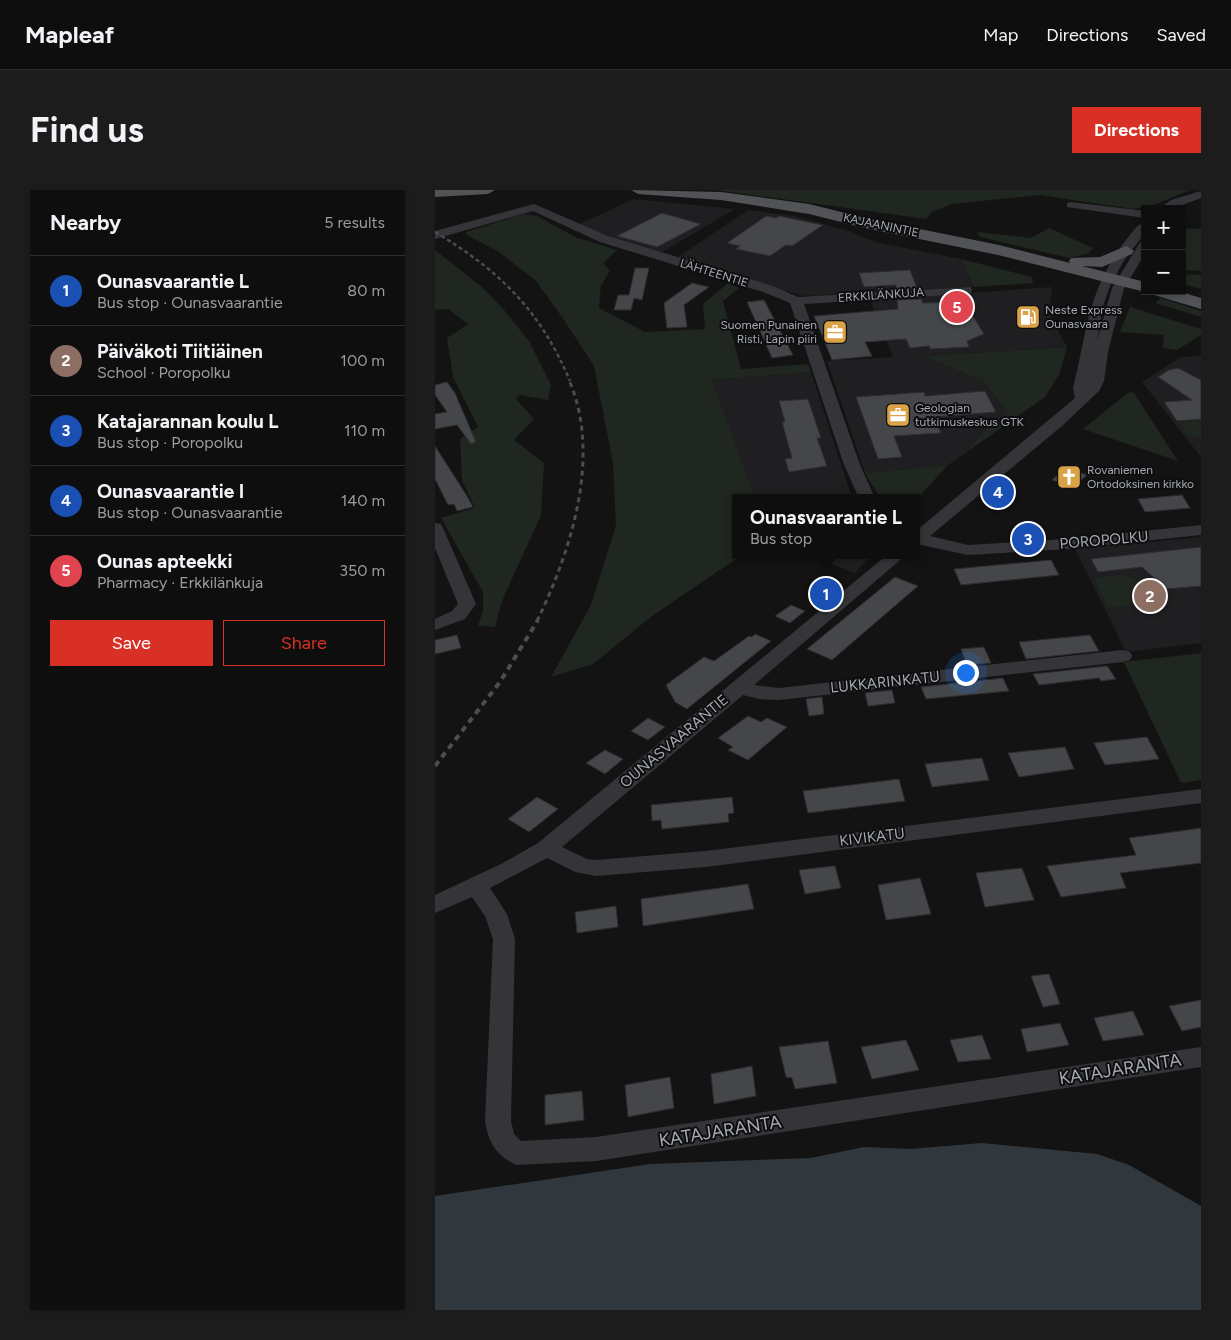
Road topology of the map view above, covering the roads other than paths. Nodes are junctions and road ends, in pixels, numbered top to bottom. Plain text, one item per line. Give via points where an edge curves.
1 (487, 190) edge
2 (638, 190) edge
3 (435, 193) edge
4 (1201, 194) edge
5 (1188, 200) junction
6 (1071, 205) dead end
7 (1170, 205) edge
8 (1184, 205) edge
9 (1141, 214) edge
10 (837, 215) junction
11 (1141, 229) edge
12 (435, 235) edge
13 (1141, 249) edge
14 (1126, 251) junction
15 (1074, 261) junction
16 (1117, 280) junction
17 (1141, 280) edge
18 (1141, 289) edge
19 (966, 290) dead end
20 (1186, 293) edge
21 (1173, 295) edge
22 (1201, 298) edge
23 (796, 301) junction
24 (1201, 304) edge
25 (1081, 398) junction
26 (865, 494) edge
27 (435, 528) edge
28 (1201, 530) edge
29 (920, 536) edge
30 (920, 539) edge
31 (893, 559) edge
32 (435, 625) edge
33 (1123, 656) dead end
34 (737, 687) junction
35 (1201, 796) edge
36 (546, 848) junction
37 (476, 886) junction
38 (435, 905) edge
39 (1201, 1057) edge

1 - 3 main road
2 - 10 main road via 742,199
4 - 5 street
5 - 7 street
5 - 8 street
6 - 9 street
10 - 15 main road, KAJAANINTIE via 857,215
10 - 16 main road, KAJAANINTIE via 999,250
11 - 14 street
12 - 23 street, LÄHTEENTIE via 534,207 604,239
13 - 16 street
14 - 15 main road via 1102,262
14 - 16 street
15 - 16 main road, KAJAANINTIE
16 - 17 main road, KAJAANINTIE
16 - 18 main road via 1131,290
16 - 25 street via 1097,381
16 - 25 street via 1103,287 1087,351
19 - 23 street, ERKKILÄNKUJA
20 - 22 main road
21 - 24 main road
23 - 26 street via 852,465
25 - 29 street via 1058,422
27 - 32 street via 467,604 466,609 455,617
28 - 30 street, POROPOLKU via 968,550
31 - 34 street, OUNASVAARANTIE
33 - 34 street, LUKKARINKATU via 779,694
34 - 36 street, OUNASVAARANTIE
35 - 36 street, KIVIKATU via 706,859 624,866 583,866
36 - 37 street, OUNASVAARANTIE
37 - 38 street, OUNASVAARANTIE
37 - 39 street, KATAJARANTA via 497,914 504,939 498,1121 500,1137 508,1148 517,1153 596,1150

